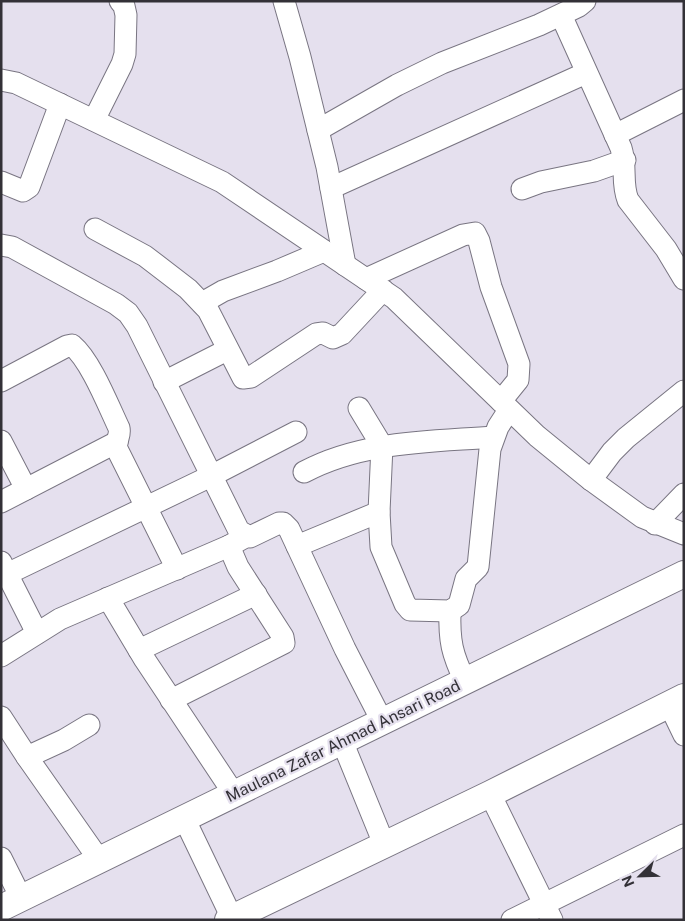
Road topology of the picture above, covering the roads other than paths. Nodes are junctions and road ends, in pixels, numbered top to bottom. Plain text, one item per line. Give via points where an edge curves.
1 (120, 1) edge
2 (284, 1) edge
3 (585, 1) edge
4 (561, 15) junction
5 (586, 73) junction
6 (1, 80) edge
7 (684, 100) edge
8 (60, 104) junction
9 (94, 120) junction
10 (318, 130) junction
11 (615, 135) junction
12 (625, 160) junction
13 (1, 182) edge
14 (331, 188) junction
15 (522, 189) dead end
16 (95, 230) dead end
17 (1, 245) edge
18 (324, 251) junction
19 (345, 265) junction
20 (684, 279) edge
21 (374, 284) junction
22 (202, 303) junction
23 (227, 350) junction
24 (1, 381) edge
25 (164, 382) junction
26 (684, 391) edge
27 (505, 406) junction
28 (359, 408) dead end
29 (296, 432) dead end
30 (493, 437) junction
31 (1, 442) edge
32 (117, 442) junction
33 (382, 446) junction
34 (304, 472) dead end
35 (211, 476) junction
36 (591, 480) junction
37 (26, 489) junction
38 (684, 494) edge
39 (1, 502) edge
40 (146, 507) junction
41 (379, 512) junction
42 (656, 524) junction
43 (684, 534) edge
44 (238, 541) junction
45 (297, 546) junction
46 (4, 568) edge
47 (177, 569) junction
48 (684, 574) edge
49 (256, 594) junction
50 (108, 598) junction
51 (450, 611) junction
52 (37, 633) junction
53 (139, 650) junction
54 (1, 656) edge
55 (465, 681) junction
56 (171, 700) junction
57 (676, 701) edge
58 (1, 717) edge
59 (382, 722) junction
60 (89, 726) dead end
61 (684, 735) edge
62 (342, 741) junction
63 (26, 757) junction
64 (234, 794) junction
65 (490, 794) junction
66 (184, 818) junction
67 (684, 835) edge
68 (384, 844) junction
69 (1, 858) edge
70 (100, 861) junction
71 (11, 903) edge
72 (548, 912) edge
73 (231, 919) edge
74 (512, 920) edge

1 - 9 street via 126,15 125,54
2 - 10 street
3 - 4 street
4 - 5 street
4 - 10 street via 442,63
5 - 11 street
5 - 14 street
6 - 8 street via 16,83
7 - 11 street
8 - 9 street
8 - 13 street via 29,187 23,191
9 - 18 street via 222,182
10 - 14 street
11 - 12 street
12 - 15 street
12 - 20 street via 628,200 666,249
14 - 19 street
16 - 22 street via 145,256 188,288
17 - 25 street via 12,247 128,313
18 - 19 street
18 - 22 street via 223,291
19 - 21 street
21 - 23 street via 342,334 333,338 323,333 316,334 250,377 240,376
21 - 27 street via 394,298
21 - 27 street via 463,235 475,233 519,364 518,380
22 - 23 street
23 - 25 street
24 - 32 street via 72,346 93,375 120,428
25 - 35 street
26 - 36 street via 626,438
27 - 30 street
27 - 36 street
28 - 33 street
29 - 35 street
30 - 33 street
30 - 51 street via 478,567 466,579 459,605
31 - 37 street
32 - 37 street
32 - 40 street via 117,449
33 - 34 street via 327,461
33 - 41 street
35 - 40 street
35 - 44 street via 239,531
36 - 42 street
37 - 39 street
38 - 42 street
40 - 46 street
40 - 47 street
41 - 45 street
41 - 51 street via 383,554 407,608
42 - 43 street
44 - 45 street via 283,523
44 - 47 street
44 - 49 street via 238,567
45 - 59 street
46 - 52 street
47 - 50 street
48 - 55 street, Maulana Zafar Ahmad Ansari Road
49 - 53 street
49 - 56 street via 284,643
50 - 52 street
50 - 53 street
51 - 55 street via 451,648
52 - 54 street
53 - 56 street
55 - 59 street, Maulana Zafar Ahmad Ansari Road
56 - 64 street
57 - 61 street
57 - 65 street
58 - 63 street
59 - 62 street, Maulana Zafar Ahmad Ansari Road
60 - 63 street
62 - 64 street, Maulana Zafar Ahmad Ansari Road
62 - 68 street
63 - 70 street
64 - 66 street, Maulana Zafar Ahmad Ansari Road
65 - 68 street
65 - 72 street
66 - 70 street, Maulana Zafar Ahmad Ansari Road
66 - 73 street
67 - 72 street
68 - 73 street
69 - 71 street
70 - 71 street, Maulana Zafar Ahmad Ansari Road
72 - 74 street

